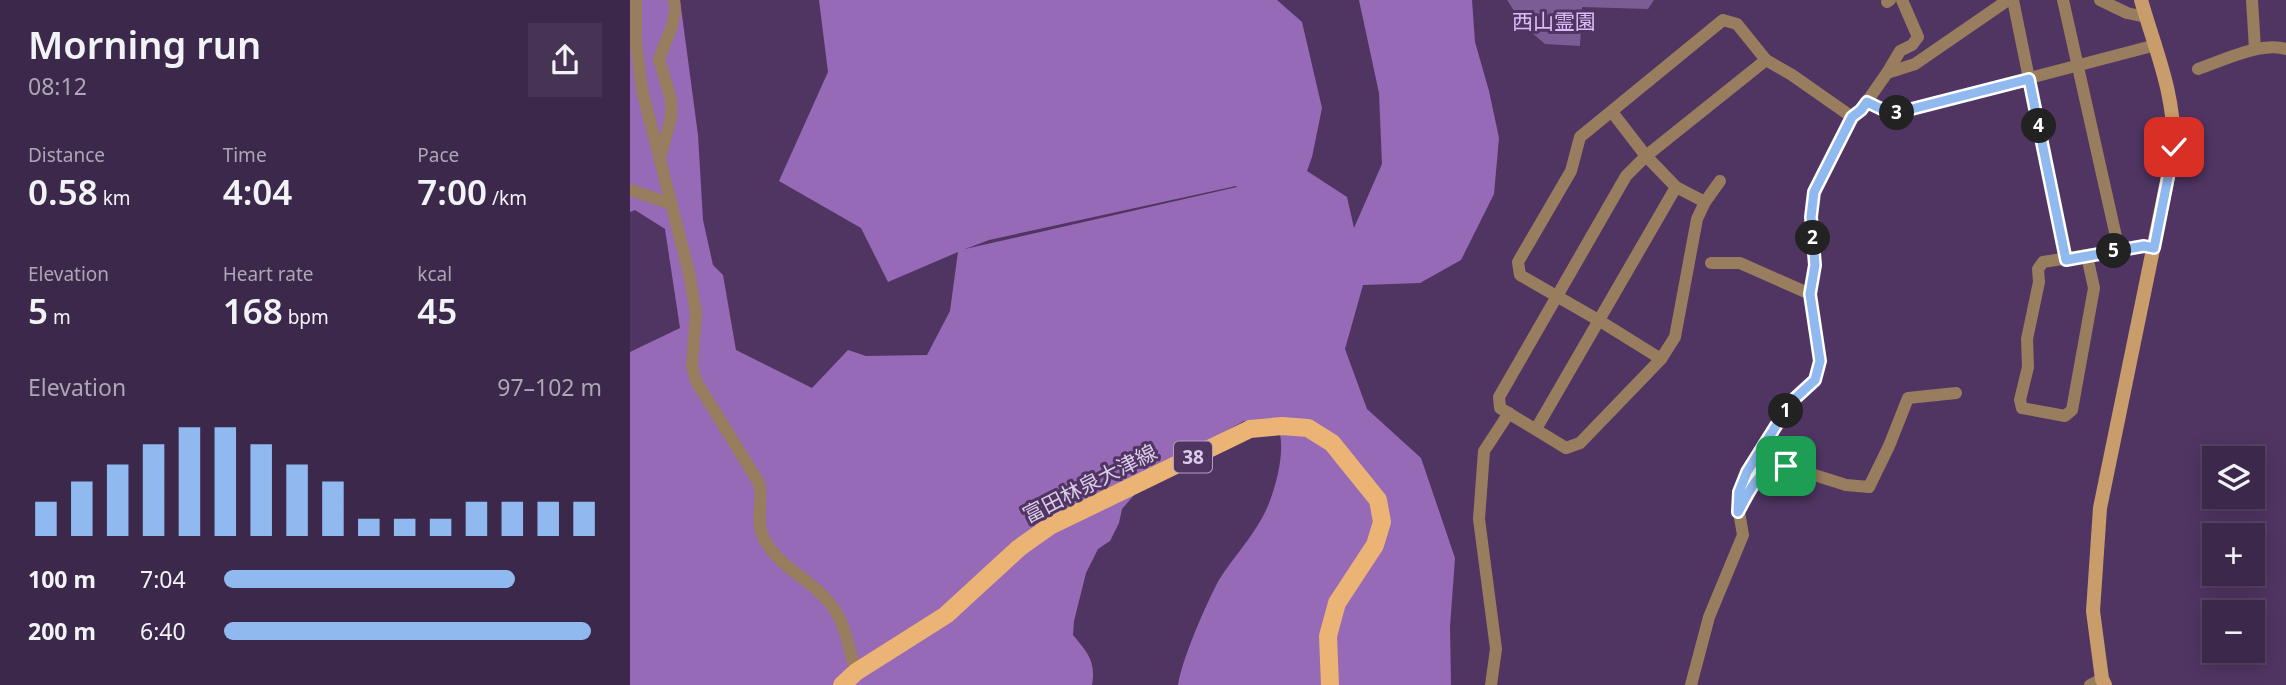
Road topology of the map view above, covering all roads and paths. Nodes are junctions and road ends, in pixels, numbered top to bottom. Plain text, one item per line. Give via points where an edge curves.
1 (636, 0) edge
2 (674, 0) edge
3 (1902, 0) edge
4 (2008, 0) edge
5 (2014, 0) edge
6 (2063, 0) edge
7 (2100, 0) edge
8 (2141, 0) edge
9 (2257, 0) edge
10 (2146, 16) junction
11 (2156, 44) junction
12 (2255, 49) junction
13 (2286, 49) edge
14 (1766, 60) junction
15 (2078, 64) junction
16 (2198, 69) dead end
17 (1888, 74) junction
18 (2029, 79) junction
19 (1867, 102) junction
20 (1612, 112) junction
21 (1852, 117) junction
22 (1646, 156) junction
23 (660, 159) junction
24 (1720, 181) dead end
25 (1676, 187) junction
26 (630, 190) edge
27 (1705, 202) junction
28 (671, 204) junction
29 (2154, 248) junction
30 (2119, 250) junction
31 (2087, 256) junction
32 (2066, 260) junction
33 (1711, 263) dead end
34 (1810, 294) junction
35 (1556, 295) junction
36 (1600, 321) junction
37 (1661, 359) junction
38 (1956, 393) dead end
39 (1509, 413) junction
40 (1536, 429) junction
41 (1738, 512) junction
42 (849, 679) edge
43 (2099, 683) edge
44 (1331, 685) edge
45 (1490, 685) edge
46 (1691, 685) edge

1 - 23 street via 642,90
2 - 23 street via 672,26 659,59 671,100
3 - 17 street via 1918,37 1900,51
4 - 17 street via 1915,64
5 - 18 street
6 - 15 street
7 - 10 street
8 - 10 street
9 - 12 street
10 - 11 street
11 - 15 street
11 - 29 street via 2170,92 2174,147
12 - 13 street
12 - 16 street
14 - 20 street via 1737,24 1723,20
14 - 21 street
14 - 22 street
15 - 18 street
15 - 30 street
17 - 19 street
18 - 19 street via 1892,114
18 - 32 street
19 - 21 street
20 - 22 street
20 - 35 street via 1580,137 1571,171 1518,262 1520,275
21 - 34 street via 1814,192 1815,265
22 - 25 street
22 - 35 street via 1626,177
23 - 28 street
24 - 27 street
25 - 27 street
25 - 36 street
26 - 28 street
27 - 37 street via 1697,219 1675,337
28 - 42 street via 696,313 695,381 759,483 761,533 769,548 831,605 840,619
29 - 30 street
29 - 43 street via 2100,508 2093,611
30 - 31 street
31 - 32 street
31 - 32 street via 2094,288 2072,410 2065,416 2022,408 2020,400 2038,269 2043,262
33 - 34 street via 1740,263
34 - 41 street via 1820,361 1815,380 1791,402 1747,472
35 - 36 street
35 - 39 street via 1499,397 1500,408
36 - 37 street
36 - 40 street
37 - 40 street via 1580,443 1566,448
38 - 41 street via 1908,398 1869,487 1846,485 1786,466 1772,468 1762,474
39 - 40 street
39 - 45 street via 1484,451 1479,519 1496,649
41 - 46 street via 1743,535 1709,617
42 - 44 main road, 富田林泉大津線 / 38 via 946,615 1050,526 1250,429 1282,426 1308,428 1332,443 1378,500 1382,522 1375,545 1337,603 1328,636

